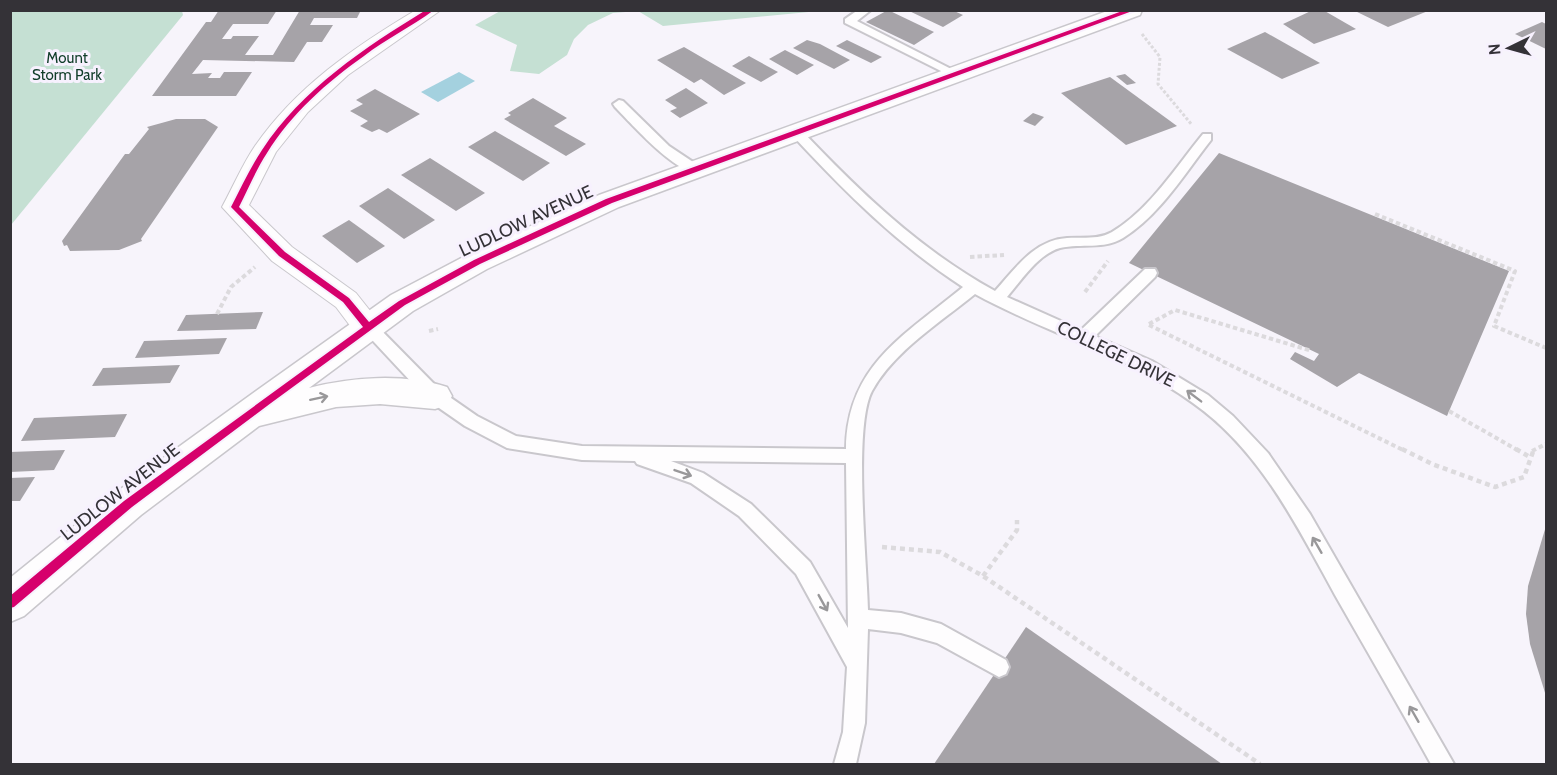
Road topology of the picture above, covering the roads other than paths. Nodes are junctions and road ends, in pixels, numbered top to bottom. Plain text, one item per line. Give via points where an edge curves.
1 (430, 10) edge
2 (866, 10) edge
3 (1122, 12) edge
4 (955, 74) junction
5 (619, 104) dead end
6 (797, 133) junction
7 (1207, 136) road end
8 (694, 169) junction
9 (1150, 273) dead end
10 (974, 286) junction
11 (997, 299) junction
12 (368, 327) junction
13 (1085, 336) junction
14 (435, 396) junction
15 (243, 419) junction
16 (628, 454) junction
17 (855, 456) junction
18 (10, 603) edge
19 (857, 618) junction
20 (858, 665) junction
21 (999, 667) dead end
22 (845, 765) edge
23 (1443, 765) edge

1 - 12 street via 344,66 293,116 265,150 235,207 282,254 346,300
2 - 4 lane via 849,21
3 - 4 main road, LUDLOW AVENUE
4 - 6 main road, LUDLOW AVENUE
5 - 8 lane via 664,149
6 - 8 main road, LUDLOW AVENUE
6 - 10 lane, COLLEGE DRIVE via 872,211 913,246
7 - 11 lane via 1136,222 1099,243 1061,243 1049,247
8 - 12 main road, LUDLOW AVENUE via 521,240 412,297
9 - 13 lane
10 - 11 lane, COLLEGE DRIVE
10 - 17 lane via 887,363 866,388 856,418
11 - 13 lane, COLLEGE DRIVE
12 - 14 lane
12 - 15 main road, LUDLOW AVENUE
23 -> 13 lane, COLLEGE DRIVE via 1272,469 1226,420 1173,380
15 -> 14 main road via 336,394 380,391
14 - 16 lane via 513,443 582,453
15 - 18 main road, LUDLOW AVENUE via 128,504
16 - 17 lane
16 -> 20 lane via 697,478 745,510 803,568
17 - 19 lane
19 - 20 lane
19 - 21 lane via 901,623 941,634
20 - 22 lane via 855,722

